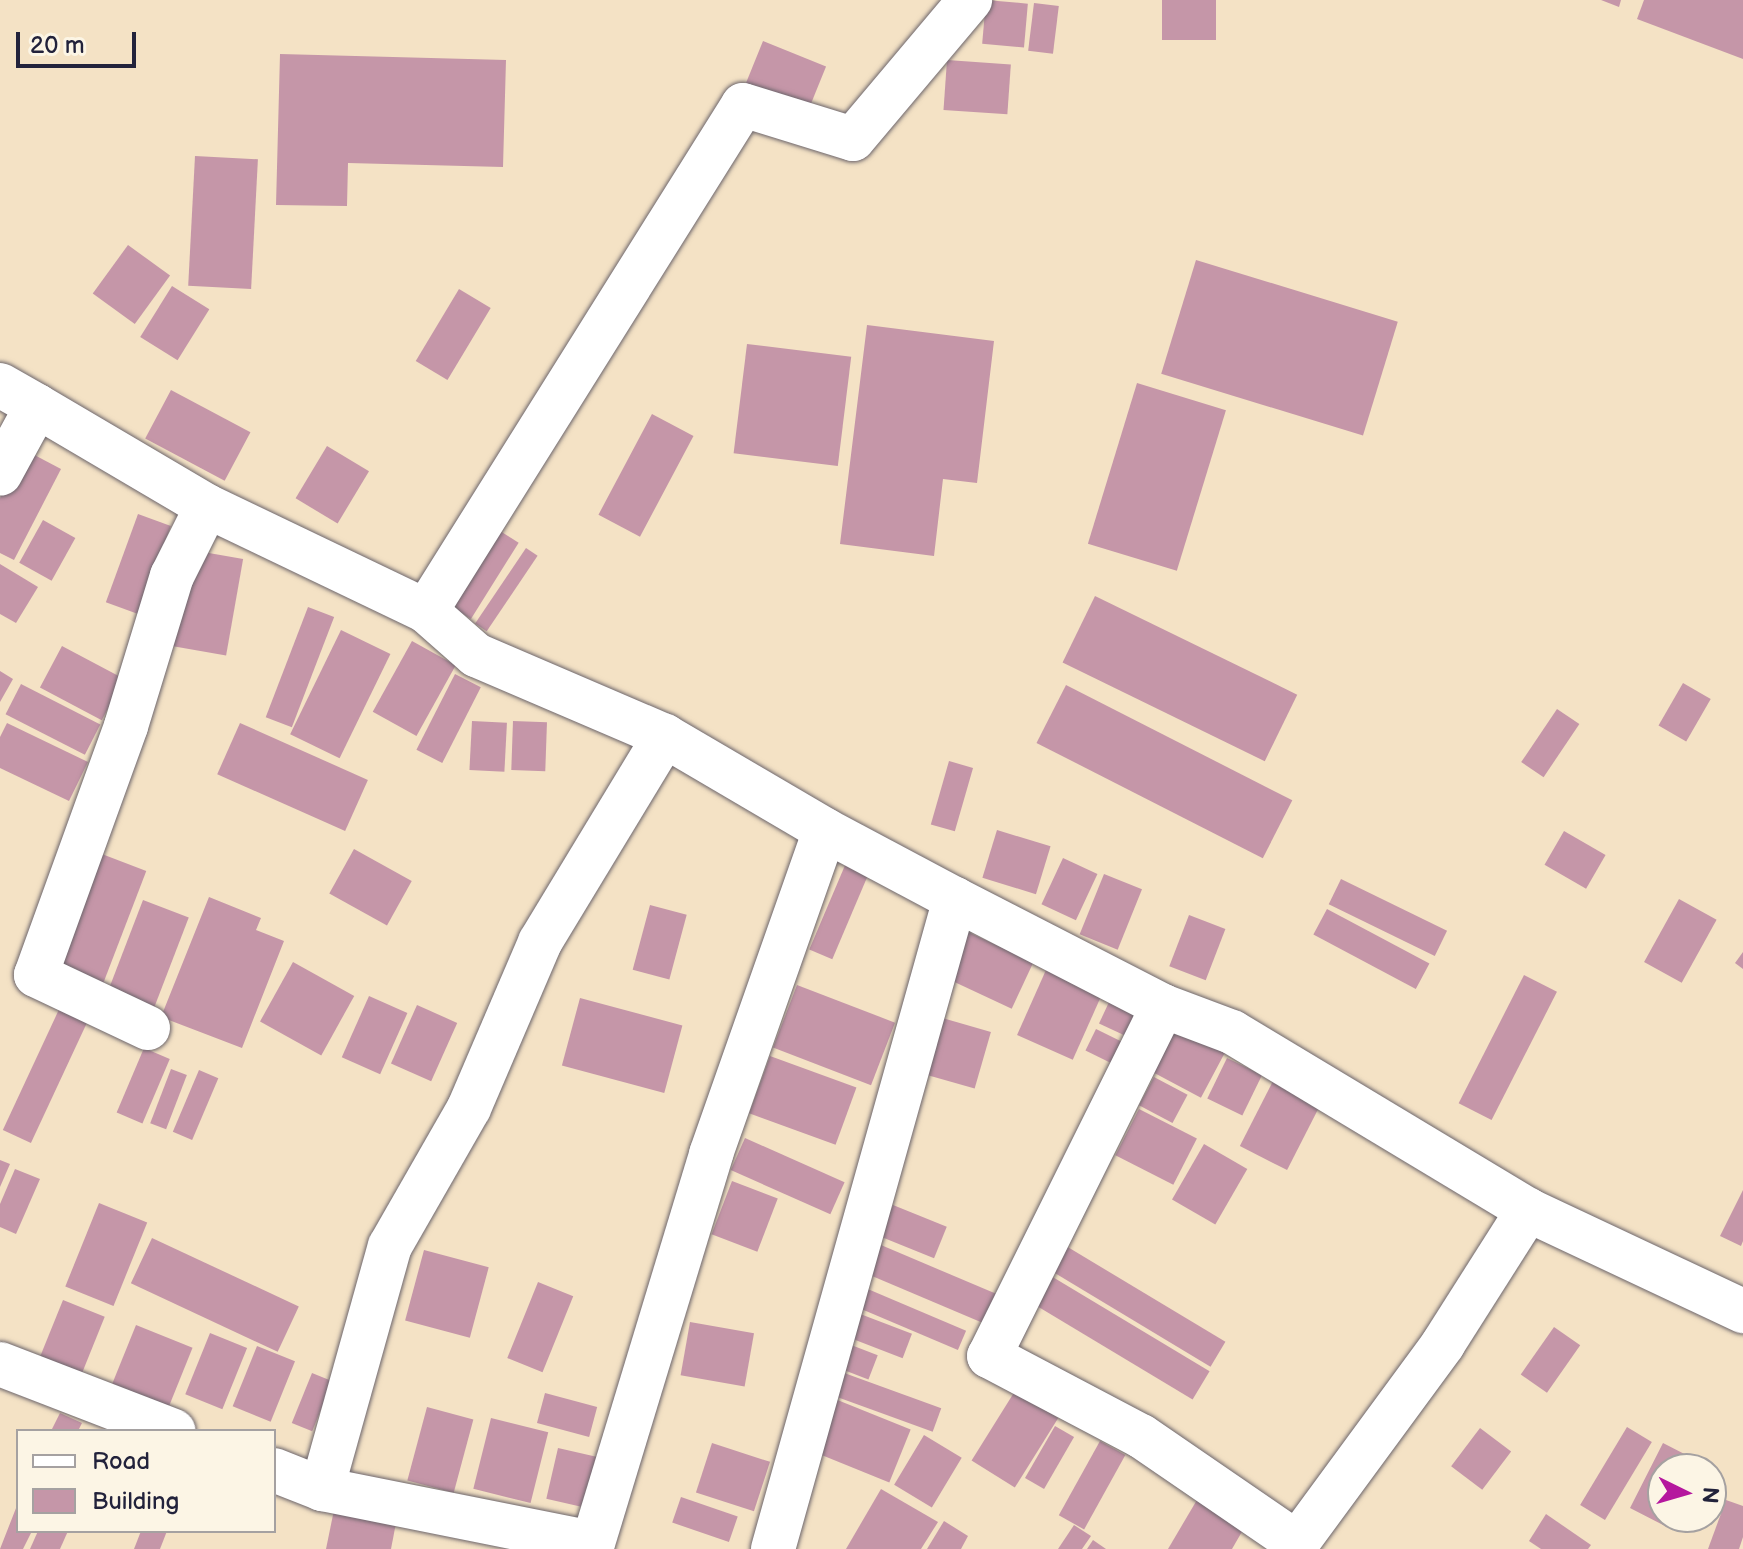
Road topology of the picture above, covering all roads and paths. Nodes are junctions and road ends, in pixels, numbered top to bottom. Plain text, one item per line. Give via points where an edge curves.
1 (970, 0) edge
2 (19, 396) edge
3 (0, 474) edge
4 (207, 506) junction
5 (426, 611) junction
6 (665, 736) junction
7 (825, 830) junction
8 (955, 899) junction
9 (1163, 1006) junction
10 (148, 1028) dead end
11 (1528, 1210) junction
12 (1743, 1311) edge
13 (0, 1364) edge
14 (169, 1429) edge
15 (276, 1471) edge
16 (322, 1489) junction
17 (591, 1546) edge
18 (773, 1549) edge

1 - 5 street via 853,139 743,105
2 - 3 street
2 - 4 street
4 - 5 street
4 - 10 street via 172,576 126,726 36,975
5 - 6 street via 476,655
6 - 7 street
6 - 16 street via 540,942 469,1108 390,1246
7 - 8 street
7 - 17 street via 711,1154
8 - 9 street
8 - 18 street
9 - 11 street via 1232,1032
9 - 11 street via 989,1356 1141,1436 1297,1543 1443,1344
11 - 12 street
13 - 14 street
15 - 16 street
16 - 17 street

